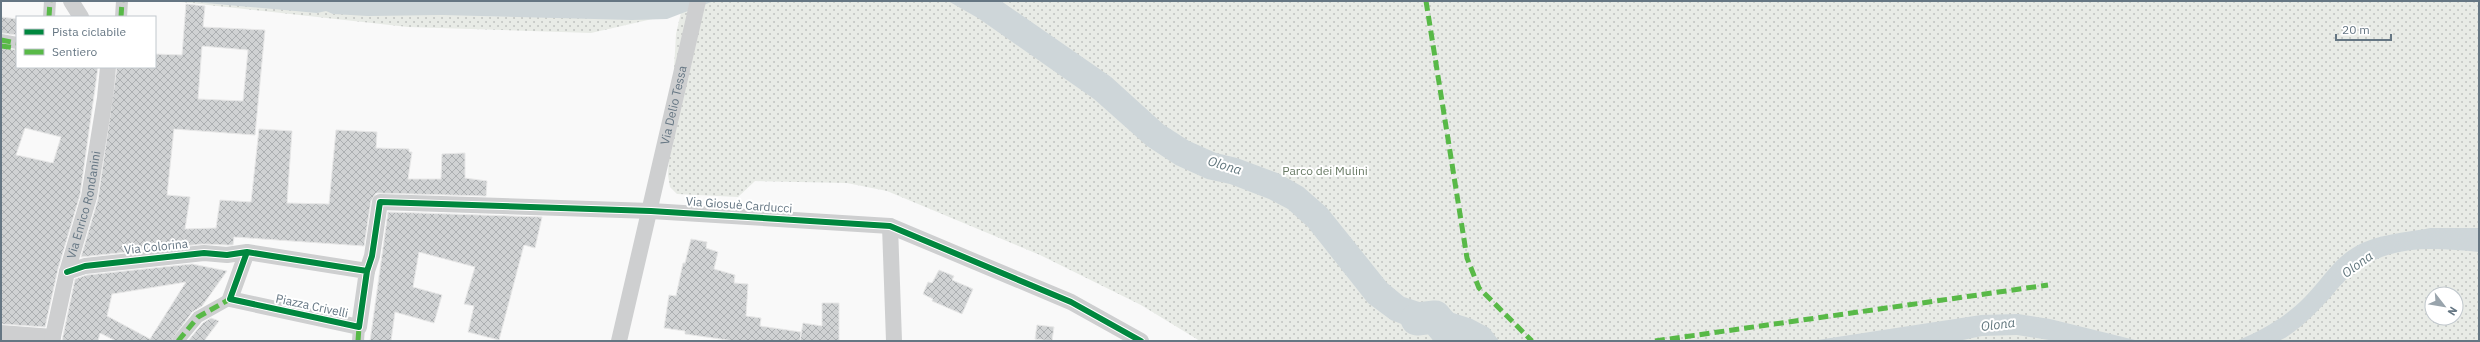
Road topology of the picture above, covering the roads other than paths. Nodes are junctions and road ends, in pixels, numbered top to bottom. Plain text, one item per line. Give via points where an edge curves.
1 (50, 1) edge
2 (71, 1) edge
3 (122, 1) edge
4 (698, 1) edge
5 (49, 16) edge
6 (80, 16) edge
7 (121, 16) edge
8 (1, 40) edge
9 (16, 43) edge
10 (1, 46) edge
11 (16, 48) edge
12 (108, 68) edge
13 (651, 211) junction
14 (890, 226) junction
15 (247, 252) junction
16 (367, 271) junction
17 (68, 272) junction
18 (230, 299) junction
19 (1, 333) edge
20 (358, 334) edge
21 (53, 339) edge
22 (178, 341) edge
23 (619, 341) edge
24 (894, 341) edge
25 (1141, 341) edge

1 - 5 street
2 - 6 street
3 - 7 street
4 - 13 street, Via Delio Tessa
8 - 9 street
10 - 11 street
12 - 17 street, Via Enrico Rondanini via 89,197
13 - 14 street, Via Giosuè Carducci
13 - 16 street, Via Giosuè Carducci via 380,202 372,256
13 - 23 street, Via Delio Tessa
14 - 24 street
14 - 25 street, Via Giosuè Carducci via 1071,302
15 - 16 street
15 - 17 street, Via Colorina via 227,255 204,253 85,266
15 - 18 street
16 - 20 street, Piazza Crivelli
17 - 21 street, Via Enrico Rondanini
18 - 20 street, Piazza Crivelli
18 - 22 street via 198,317
19 - 21 street

